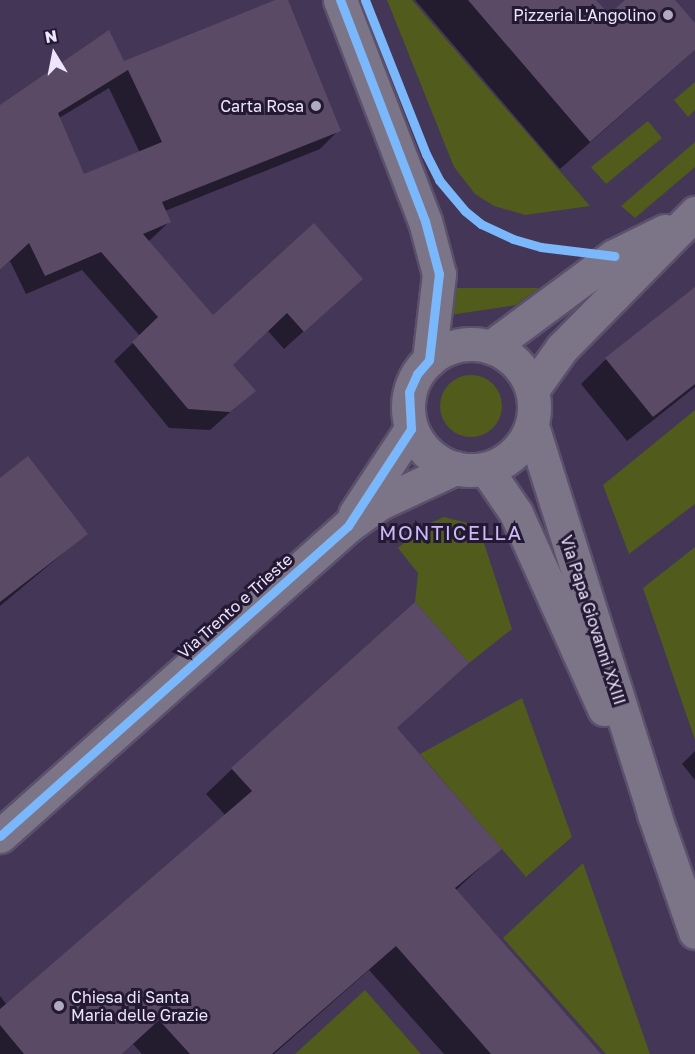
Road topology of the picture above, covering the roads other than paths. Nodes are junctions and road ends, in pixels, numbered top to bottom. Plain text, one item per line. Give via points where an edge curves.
1 (340, 0) edge
2 (692, 216) edge
3 (491, 347) junction
4 (429, 360) junction
5 (532, 390) junction
6 (532, 426) junction
7 (411, 429) junction
8 (470, 469) junction
9 (348, 526) junction
10 (654, 814) junction
11 (0, 836) edge
12 (695, 932) edge

1 - 4 street via 426,221 439,274
2 - 3 street via 614,256
2 - 5 street via 562,348
3 - 4 street via 460,345
3 - 5 street via 524,372
4 - 7 street via 417,374 410,392
5 - 6 street
6 - 8 street, Via Trento e Trieste via 522,445 506,460
6 - 10 street, Via Papa Giovanni XXIII
7 - 8 street via 428,453
7 - 9 street, Via Trento e Trieste
8 - 9 street, Via Trento e Trieste via 380,503
8 - 10 street, Via Papa Giovanni XXIII via 519,520
9 - 11 street, Via Trento e Trieste
10 - 12 street, Via Papa Giovanni XXIII

